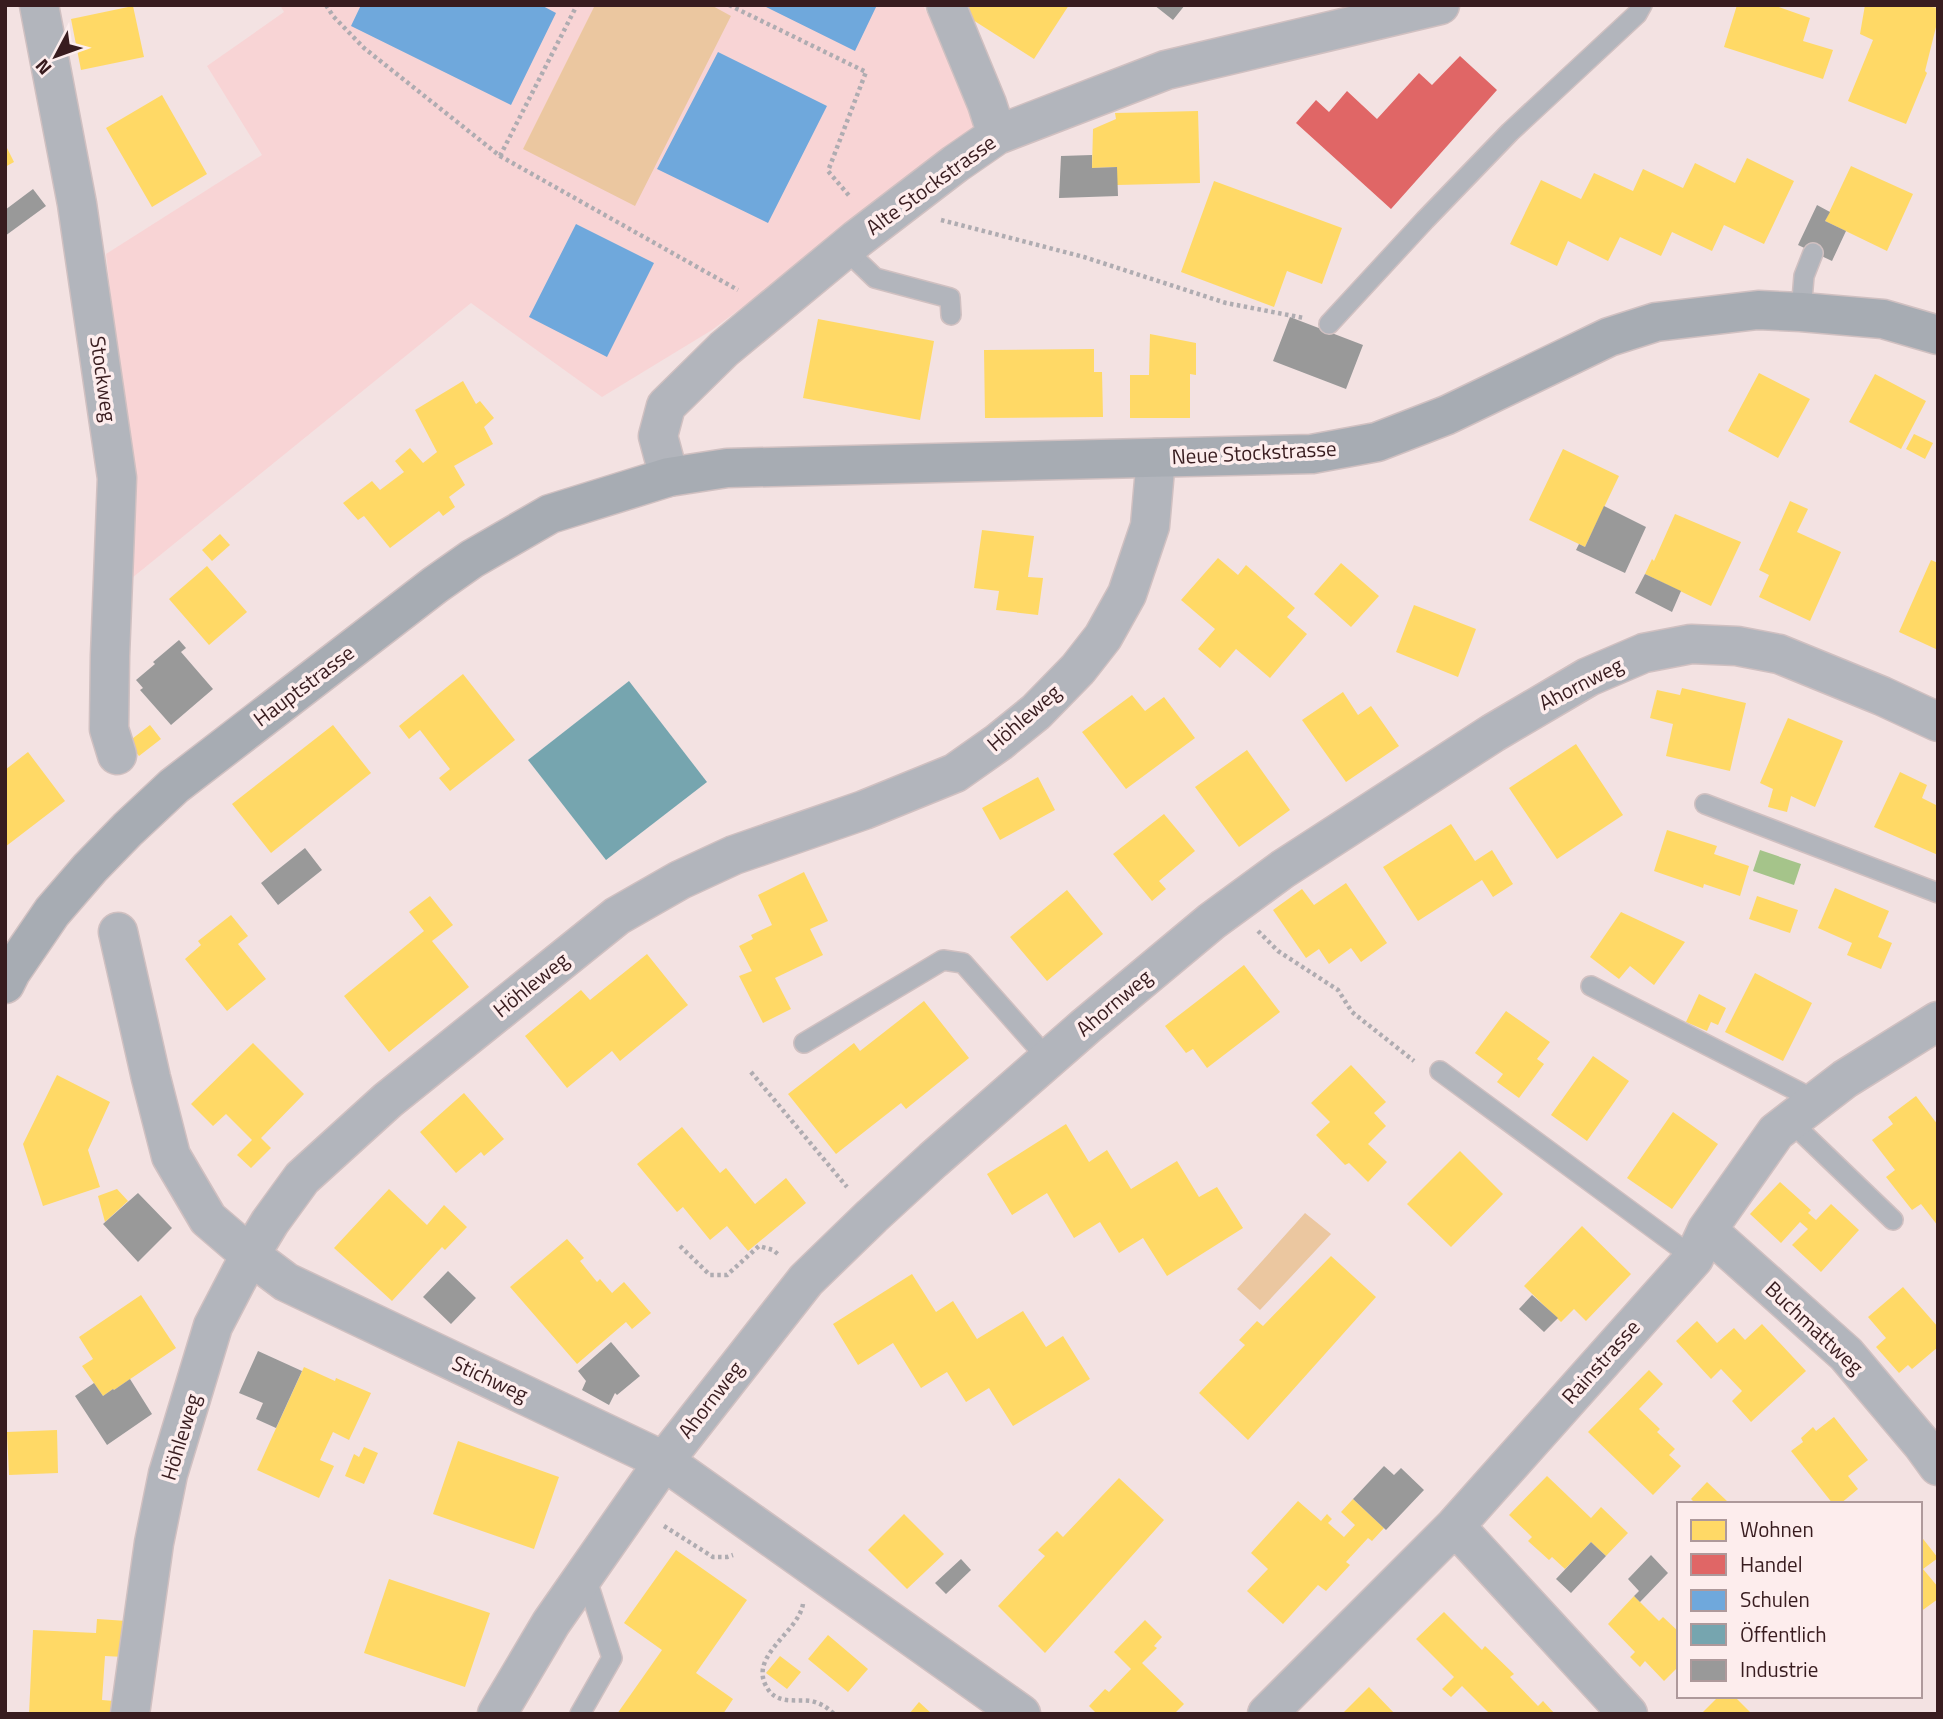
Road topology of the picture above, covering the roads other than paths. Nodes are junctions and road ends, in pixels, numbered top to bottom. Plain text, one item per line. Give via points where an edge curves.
1 (39, 5) edge
2 (946, 5) edge
3 (1440, 5) edge
4 (1642, 5) edge
5 (1348, 16) edge
6 (997, 135) junction
7 (845, 249) junction
8 (1813, 253) dead end
9 (1801, 312) junction
10 (951, 315) dead end
11 (1329, 324) road end
12 (1938, 335) edge
13 (1156, 458) junction
14 (668, 477) junction
15 (1938, 722) edge
16 (117, 755) dead end
17 (1705, 804) dead end
18 (1938, 893) edge
19 (118, 932) dead end
20 (7, 975) edge
21 (1591, 986) dead end
22 (1938, 1021) edge
23 (804, 1043) dead end
24 (1048, 1059) junction
25 (1440, 1071) road end
26 (1803, 1111) junction
27 (1893, 1220) dead end
28 (1701, 1244) junction
29 (250, 1255) junction
30 (664, 1461) junction
31 (1938, 1466) edge
32 (1455, 1526) junction
33 (586, 1574) junction
34 (130, 1714) edge
35 (497, 1714) edge
36 (580, 1714) edge
37 (1021, 1714) edge
38 (1267, 1714) edge
39 (1628, 1714) edge

1 - 16 street, Stockweg via 77,204 117,478 109,729
2 - 6 street
3 - 5 street, Alte Stockstrasse
4 - 11 lane via 1510,132
5 - 6 street, Alte Stockstrasse via 1166,70
6 - 7 street, Alte Stockstrasse
7 - 10 lane via 875,278 950,298
7 - 14 street, Alte Stockstrasse via 724,349 666,407 658,436
8 - 9 lane via 1804,276
9 - 12 street, Neue Stockstrasse via 1883,319
9 - 13 street, Neue Stockstrasse via 1758,310 1656,322 1608,337 1447,415 1377,442 1312,453
13 - 14 street, Neue Stockstrasse via 727,468
13 - 29 street, Höhleweg via 1150,526 1128,594 1078,669 1036,712 955,773 734,855 617,916 388,1100 302,1178
14 - 20 street, Hauptstrasse via 550,514 435,585 174,786 90,868
15 - 24 street, Ahornweg via 1779,654 1691,644 1644,653 1588,677 1493,733 1283,869 1212,921
17 - 18 lane
19 - 29 street, Stichweg via 171,1156 208,1219
21 - 26 lane
22 - 26 street, Rainstrasse
23 - 24 lane via 943,960 963,963
24 - 30 street, Ahornweg via 807,1280
25 - 28 lane
26 - 27 lane
26 - 28 street, Rainstrasse via 1776,1132
28 - 31 street, Buchmattweg via 1846,1354
28 - 32 street, Rainstrasse
29 - 30 street, Stichweg via 286,1282
29 - 34 street, Höhleweg via 213,1326 168,1474
30 - 33 street, Ahornweg
30 - 37 street, Stichweg
32 - 38 street, Rainstrasse
32 - 39 street
33 - 35 street, Ahornweg
33 - 36 lane via 612,1658

